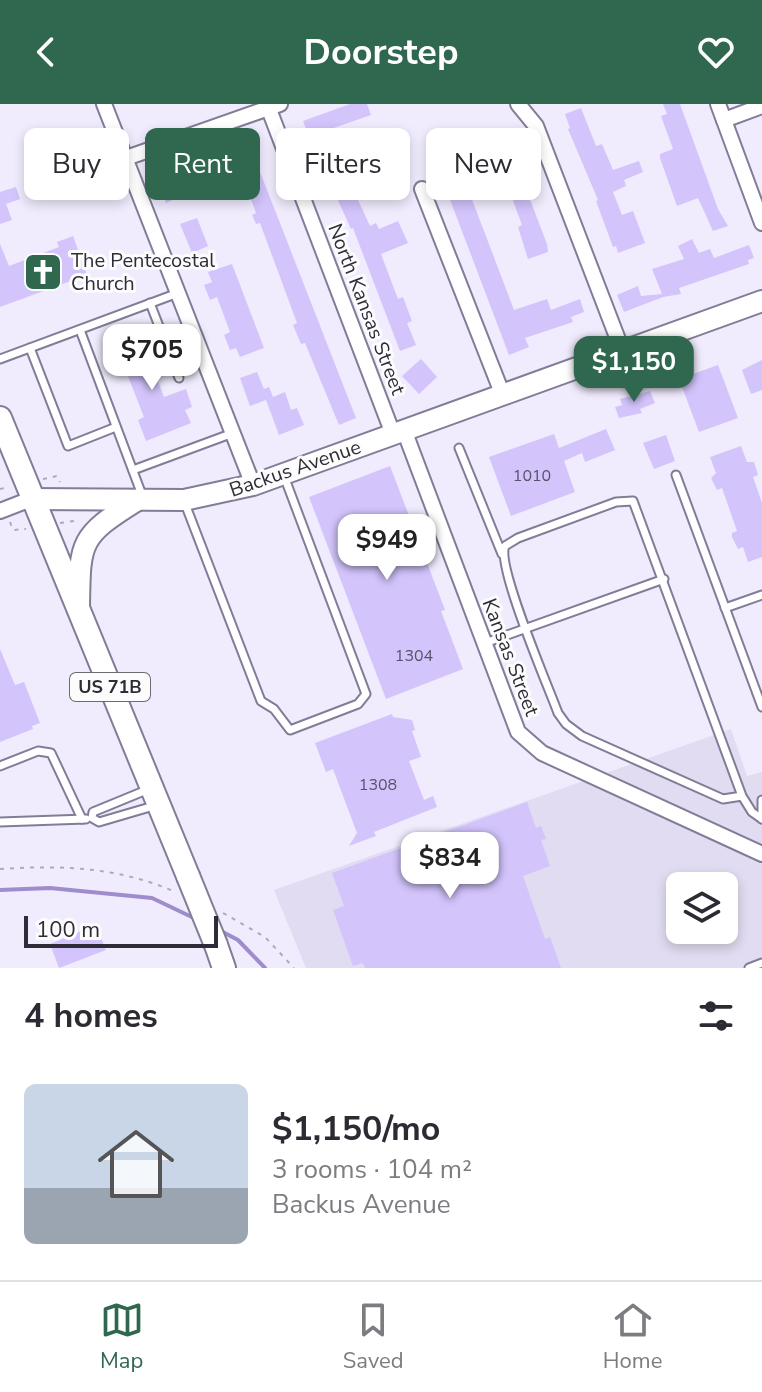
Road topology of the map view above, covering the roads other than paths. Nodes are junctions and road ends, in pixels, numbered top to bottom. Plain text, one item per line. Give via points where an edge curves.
1 (104, 104) edge
2 (518, 104) edge
3 (718, 104) edge
4 (272, 105) edge
5 (762, 106) edge
6 (724, 120) junction
7 (114, 128) edge
8 (129, 157) edge
9 (129, 166) edge
10 (422, 189) dead end
11 (762, 223) edge
12 (178, 293) junction
13 (762, 301) edge
14 (150, 303) junction
15 (80, 330) junction
16 (30, 348) junction
17 (622, 350) junction
18 (89, 355) junction
19 (0, 359) edge
20 (79, 359) dead end
21 (52, 370) dead end
22 (95, 370) junction
23 (41, 374) junction
24 (84, 374) dead end
25 (179, 378) dead end
26 (59, 385) dead end
27 (101, 387) junction
28 (47, 390) junction
29 (91, 390) dead end
30 (502, 393) junction
31 (64, 401) dead end
32 (107, 403) junction
33 (53, 405) junction
34 (98, 406) dead end
35 (70, 417) dead end
36 (0, 418) edge
37 (59, 421) junction
38 (116, 427) junction
39 (399, 432) junction
40 (233, 433) junction
41 (459, 448) dead end
42 (133, 470) junction
43 (283, 474) junction
44 (676, 475) dead end
45 (253, 485) junction
46 (31, 499) junction
47 (184, 500) junction
48 (140, 501) junction
49 (0, 511) edge
50 (502, 554) junction
51 (664, 579) junction
52 (762, 595) edge
53 (725, 608) junction
54 (78, 613) junction
55 (526, 628) junction
56 (484, 643) junction
57 (762, 705) edge
58 (0, 766) edge
59 (155, 796) junction
60 (742, 796) junction
61 (762, 800) edge
62 (92, 818) junction
63 (82, 819) junction
64 (762, 819) edge
65 (0, 822) edge
66 (762, 854) edge
67 (762, 963) edge
68 (224, 968) edge
69 (749, 968) edge

1 - 7 street
2 - 17 street via 536,126
3 - 6 street
4 - 8 street
4 - 39 street, North Kansas Street
5 - 6 street
6 - 11 street
9 - 12 street
10 - 30 street
12 - 14 lane
12 - 40 street
13 - 17 street, Backus Avenue
14 - 15 lane
14 - 25 lane
15 - 16 lane
15 - 18 lane
16 - 19 lane
16 - 23 lane
17 - 30 street, Backus Avenue
18 - 20 lane
18 - 22 lane
21 - 23 lane
22 - 24 lane
22 - 27 lane
23 - 28 lane
26 - 28 lane
27 - 29 lane
27 - 32 lane
28 - 33 lane
30 - 39 street, Backus Avenue
31 - 33 lane
32 - 34 lane
32 - 38 lane
33 - 37 lane
35 - 37 lane
36 - 46 main road, US 71B
37 - 38 lane via 68,446
38 - 42 lane
39 - 43 street, Backus Avenue
39 - 56 street, Kansas Street
40 - 42 lane
40 - 45 street
41 - 50 lane
42 - 48 lane
43 - 45 street, Backus Avenue
43 - 47 lane via 366,694 358,704 290,730 261,701
44 - 53 lane
45 - 47 street, Backus Avenue
46 - 48 street, Backus Avenue
46 - 49 street
46 - 54 main road, US 71B
47 - 48 street, Backus Avenue
48 - 54 street via 87,538 80,554
50 - 51 lane via 509,543 629,499 636,505
50 - 55 lane
51 - 55 lane
51 - 60 lane
52 - 53 lane
53 - 57 lane
54 - 59 main road, US 71B
55 - 56 lane
55 - 60 lane via 558,713 574,731 723,799
56 - 66 street, Kansas Street via 518,732 528,744
58 - 63 lane via 38,751 51,753
59 - 62 lane via 99,822
59 - 62 lane via 93,812
59 - 68 main road, US 71B, bridge via 182,884
60 - 64 lane
61 - 64 lane
62 - 63 lane
63 - 65 lane
67 - 69 lane

